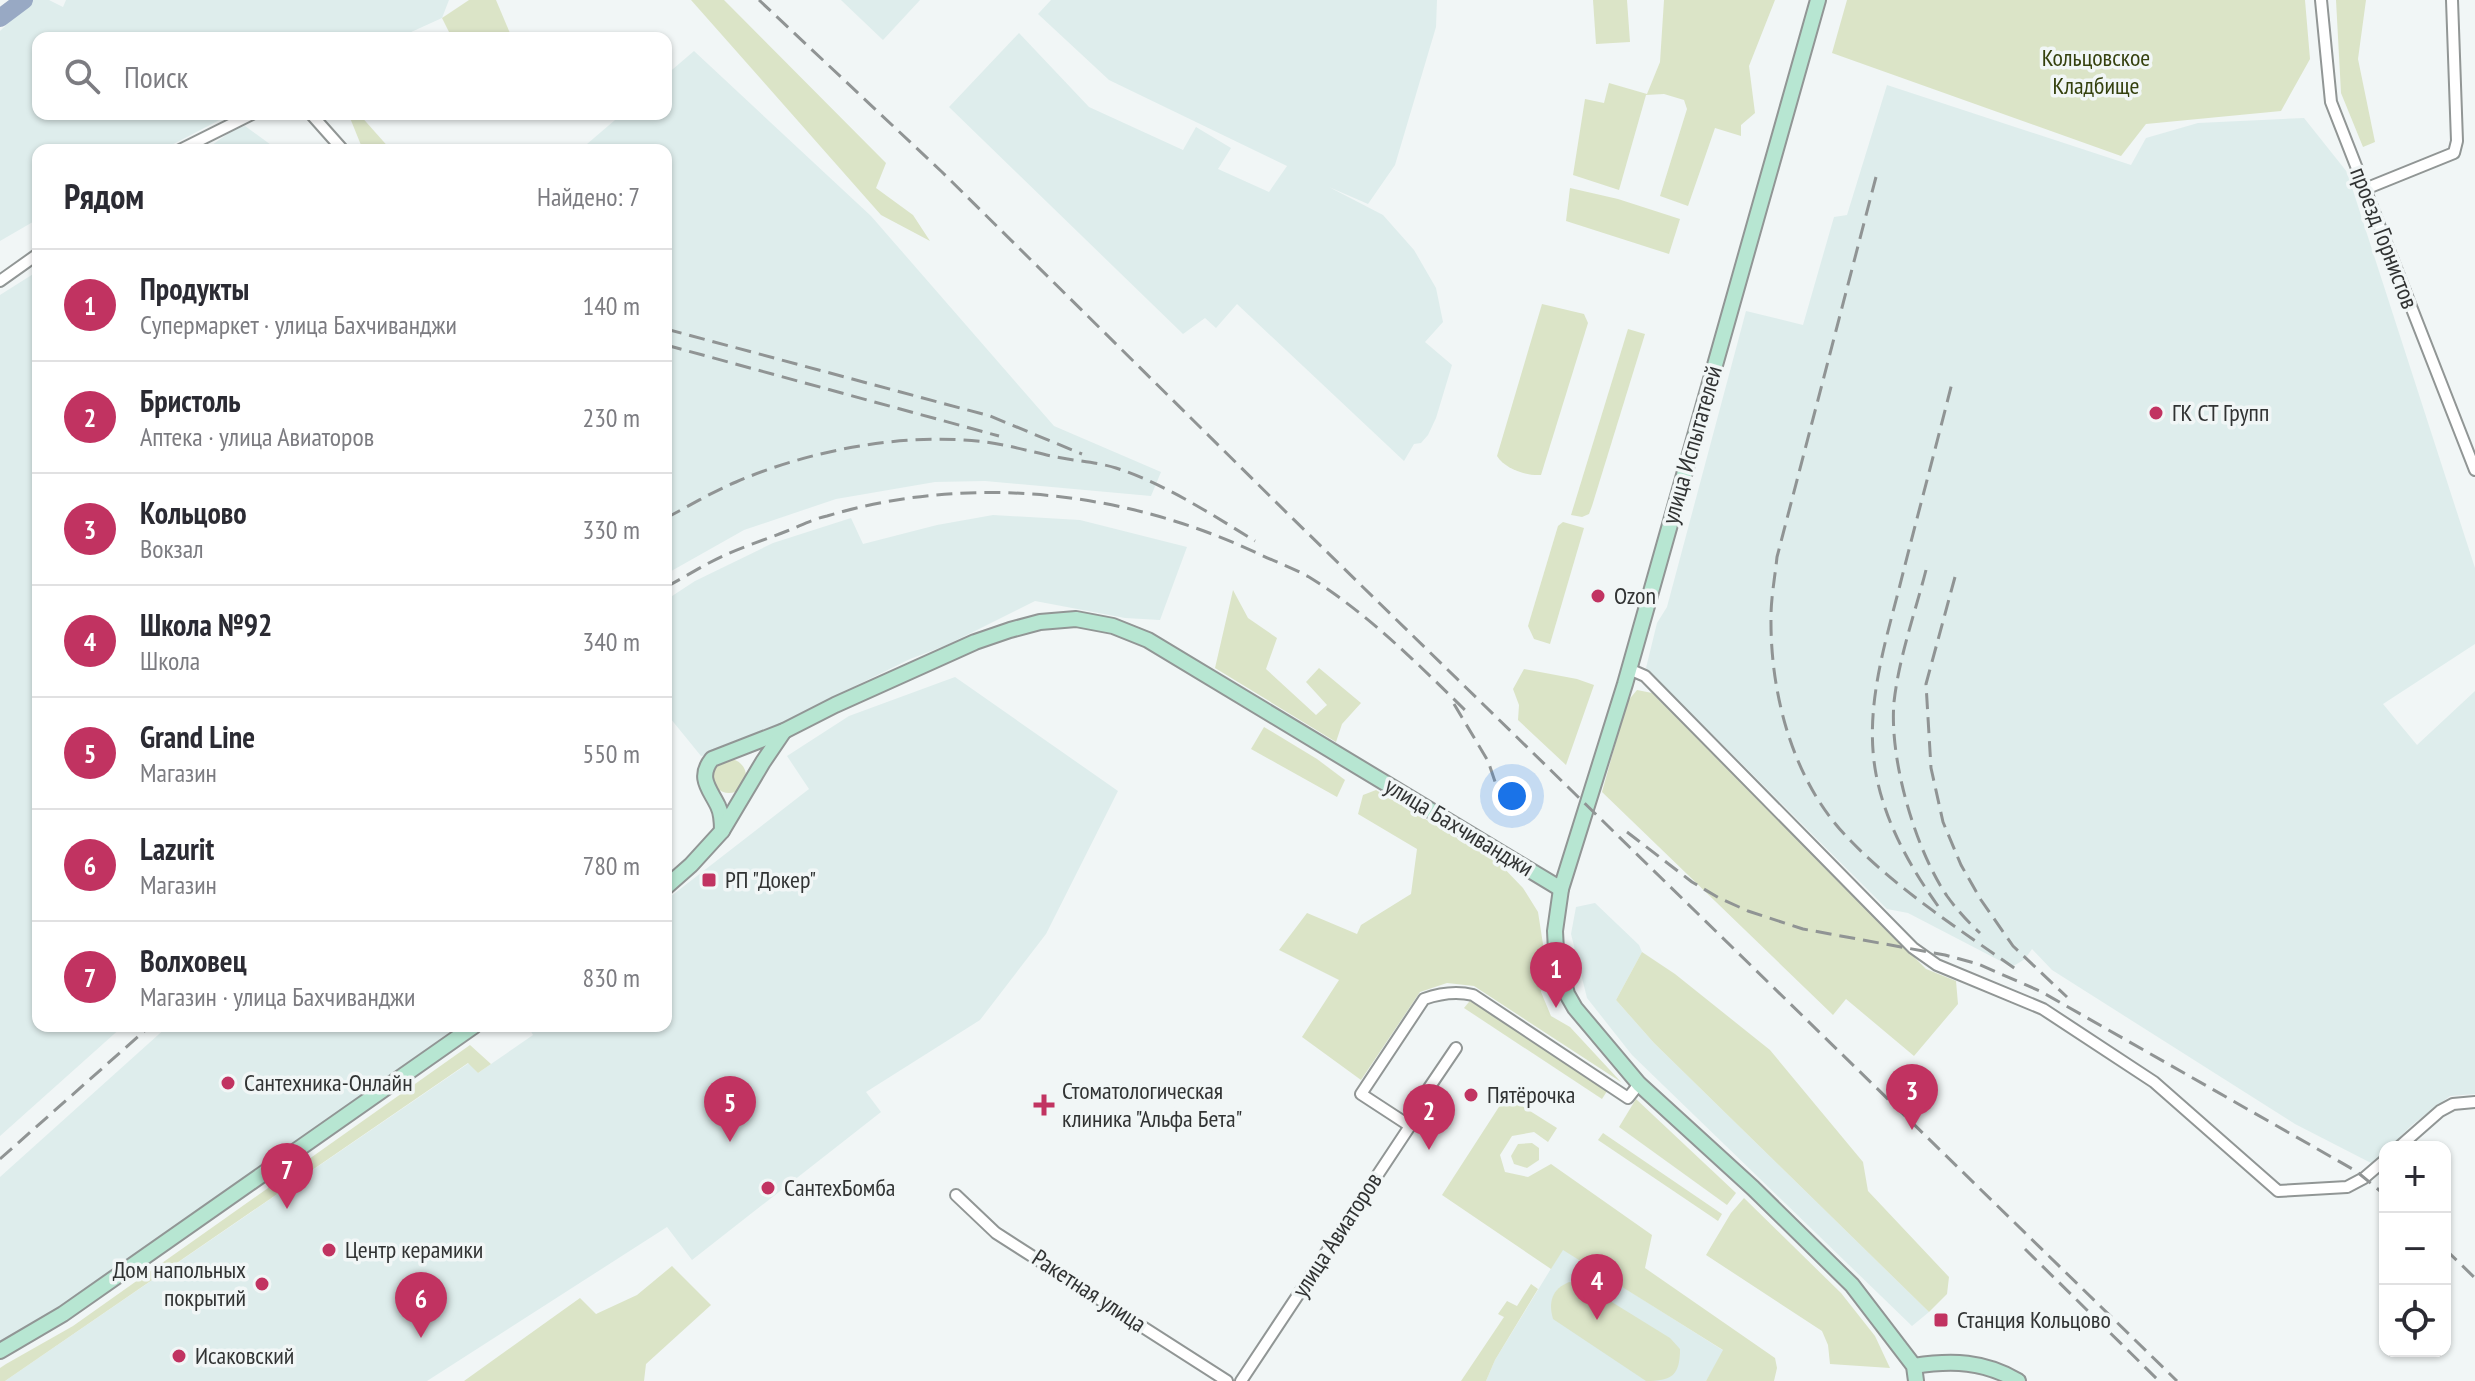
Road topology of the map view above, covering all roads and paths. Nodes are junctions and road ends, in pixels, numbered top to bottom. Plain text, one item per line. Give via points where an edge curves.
1 (1818, 0) edge
2 (2321, 0) edge
3 (2452, 0) edge
4 (240, 120) edge
5 (316, 120) edge
6 (192, 144) edge
7 (338, 144) edge
8 (2365, 189) junction
9 (32, 258) edge
10 (0, 281) edge
11 (2475, 470) edge
12 (1629, 669) junction
13 (784, 731) junction
14 (730, 753) junction
15 (750, 783) junction
16 (740, 799) junction
17 (716, 801) junction
18 (722, 831) junction
19 (672, 882) edge
20 (1561, 889) junction
21 (465, 1032) edge
22 (1456, 1048) dead end
23 (1639, 1084) junction
24 (2475, 1102) edge
25 (1410, 1126) junction
26 (2406, 1141) edge
27 (2379, 1165) edge
28 (956, 1195) dead end
29 (0, 1351) edge
30 (1915, 1374) edge
31 (1227, 1381) edge
32 (1241, 1381) edge
33 (2018, 1381) edge

1 - 12 main road, улица Испытателей
2 - 8 street, проезд Горнистов via 2331,102
3 - 8 street via 2454,153
4 - 6 street
5 - 7 street
8 - 11 street, проезд Горнистов
9 - 10 street
12 - 20 main road, улица Испытателей
12 - 27 street via 1645,676 1913,948 1937,965 2043,1009 2135,1069 2278,1191 2347,1187
13 - 14 main road, улица Бахчиванджи
13 - 15 main road, улица Бахчиванджи
13 - 20 main road, улица Бахчиванджи via 1010,630 1076,619 1113,626 1148,640
14 - 15 main road via 749,766
14 - 17 main road, улица Бахчиванджи via 707,766 705,782
15 - 16 main road, улица Бахчиванджи
16 - 17 main road
16 - 18 main road, улица Бахчиванджи
17 - 18 main road, улица Бахчиванджи
18 - 19 main road, улица Бахчиванджи
20 - 23 main road, улица Бахчиванджи via 1556,951 1567,994
21 - 29 main road via 63,1314
22 - 25 street, улица Авиаторов via 1414,1110
23 - 25 street via 1628,1098 1473,995 1437,994 1424,999 1361,1094
23 - 30 main road, улица Бахчиванджи via 1852,1285
24 - 26 street via 2440,1111
25 - 32 street, улица Авиаторов
28 - 31 street, Ракетная улица via 996,1233
30 - 33 main road via 1965,1362

